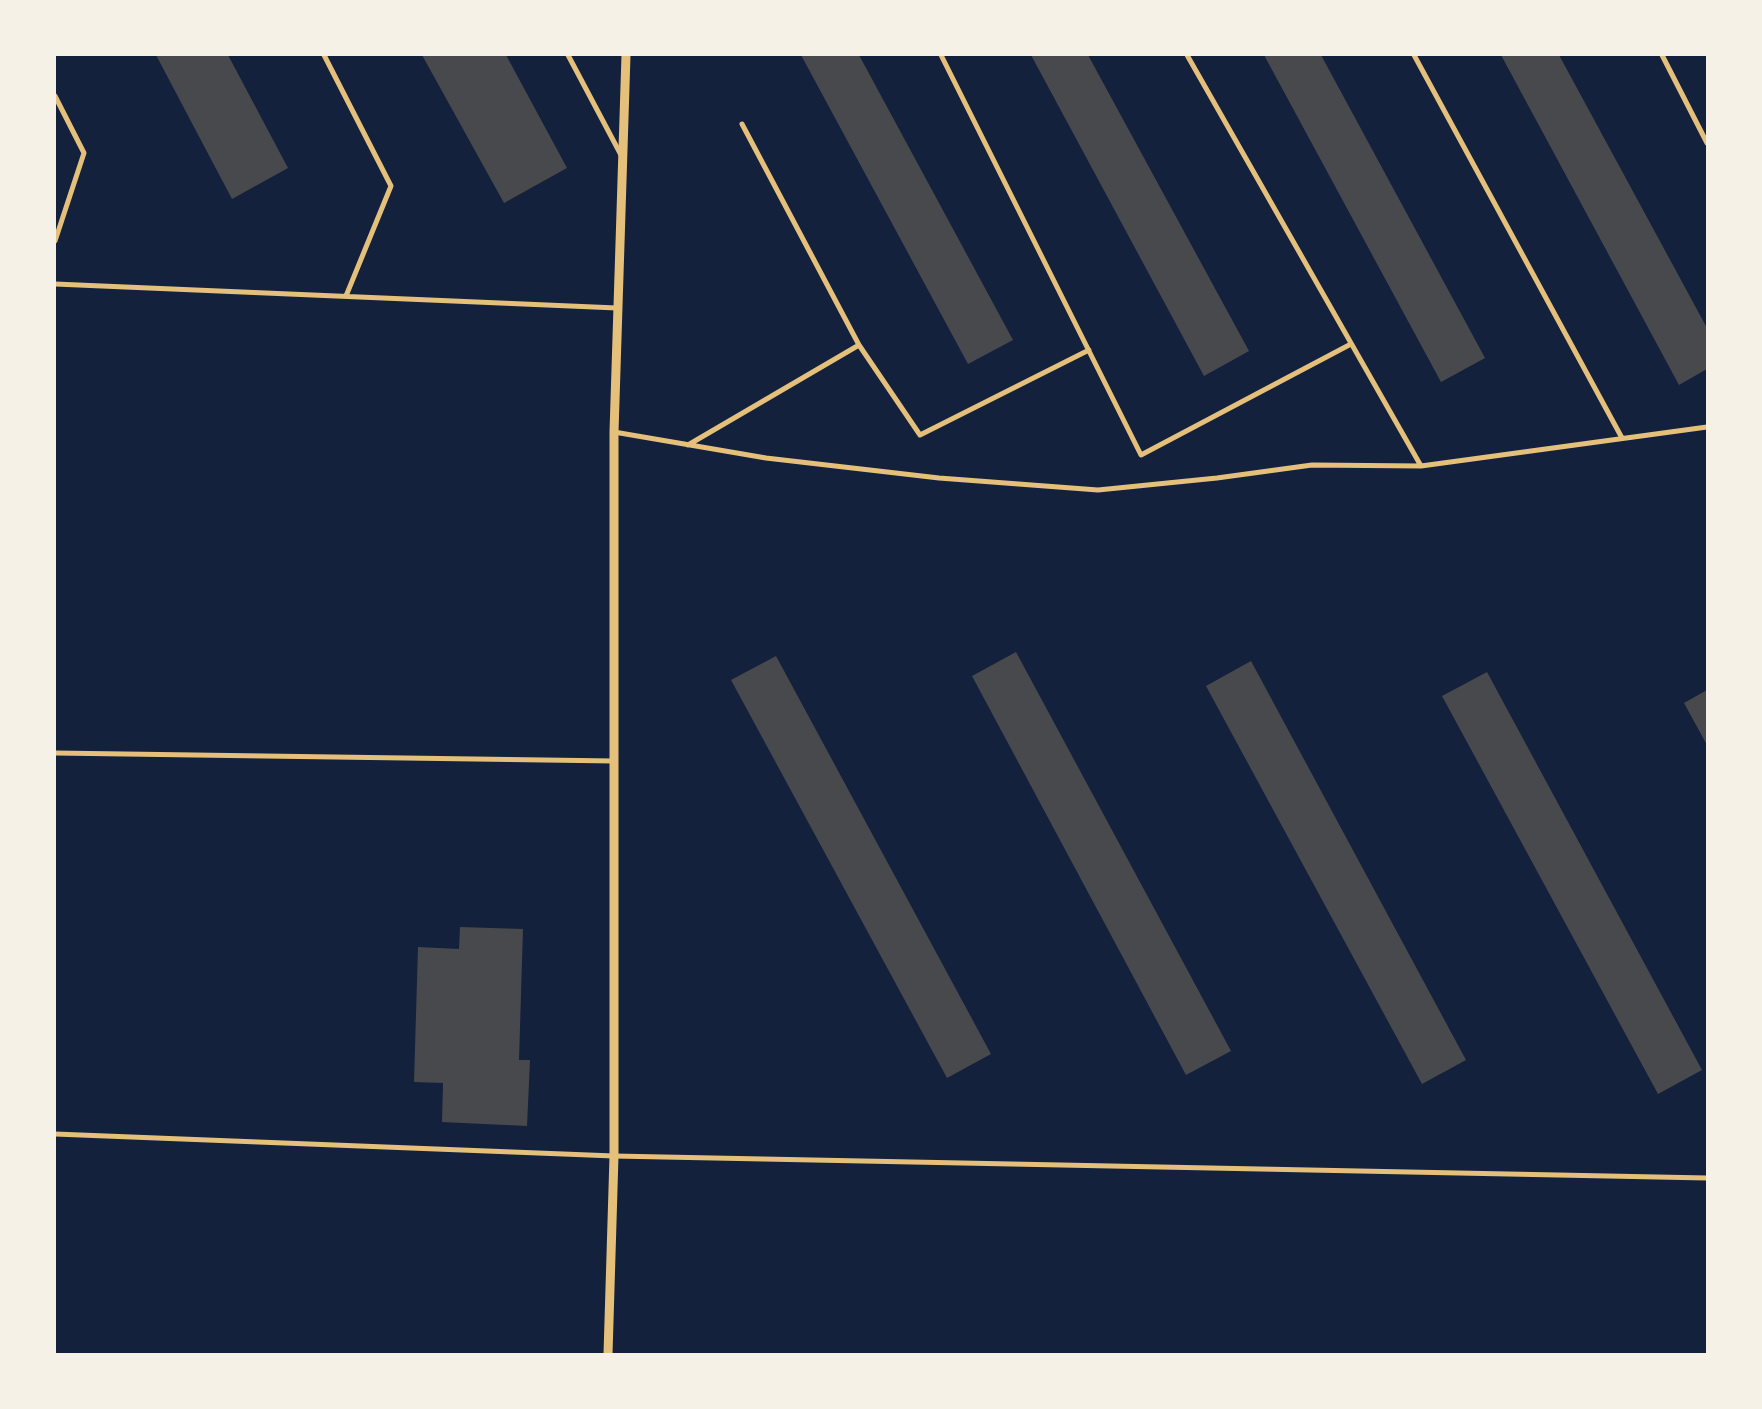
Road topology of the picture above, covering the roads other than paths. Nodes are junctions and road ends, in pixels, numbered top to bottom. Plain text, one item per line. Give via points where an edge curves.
1 (324, 55) edge
2 (568, 55) edge
3 (626, 55) edge
4 (941, 55) edge
5 (1186, 55) edge
6 (1414, 55) edge
7 (1662, 55) edge
8 (55, 96) edge
9 (742, 124) dead end
10 (1707, 143) edge
11 (622, 158) junction
12 (55, 241) edge
13 (55, 284) edge
14 (346, 296) junction
15 (617, 308) junction
16 (1351, 344) junction
17 (859, 345) junction
18 (1089, 350) junction
19 (1707, 426) edge
20 (614, 432) junction
21 (1622, 438) junction
22 (688, 445) junction
23 (1421, 466) junction
24 (55, 753) edge
25 (614, 761) junction
26 (55, 1134) edge
27 (614, 1156) junction
28 (1707, 1178) edge
29 (608, 1354) edge

1 - 14 street via 392,186
2 - 11 street
3 - 11 street
4 - 18 street
5 - 16 street
6 - 21 street
7 - 10 street
8 - 12 street via 84,153
9 - 17 street
11 - 15 street
13 - 14 street
14 - 15 street
15 - 20 street
16 - 18 street via 1141,455
16 - 23 street
17 - 18 street via 920,435
17 - 22 street
19 - 21 street
20 - 22 street
20 - 25 street
21 - 23 street
22 - 23 street via 766,458 939,478 1098,490 1312,465
24 - 25 street
25 - 27 street
26 - 27 street
27 - 28 street
27 - 29 street

